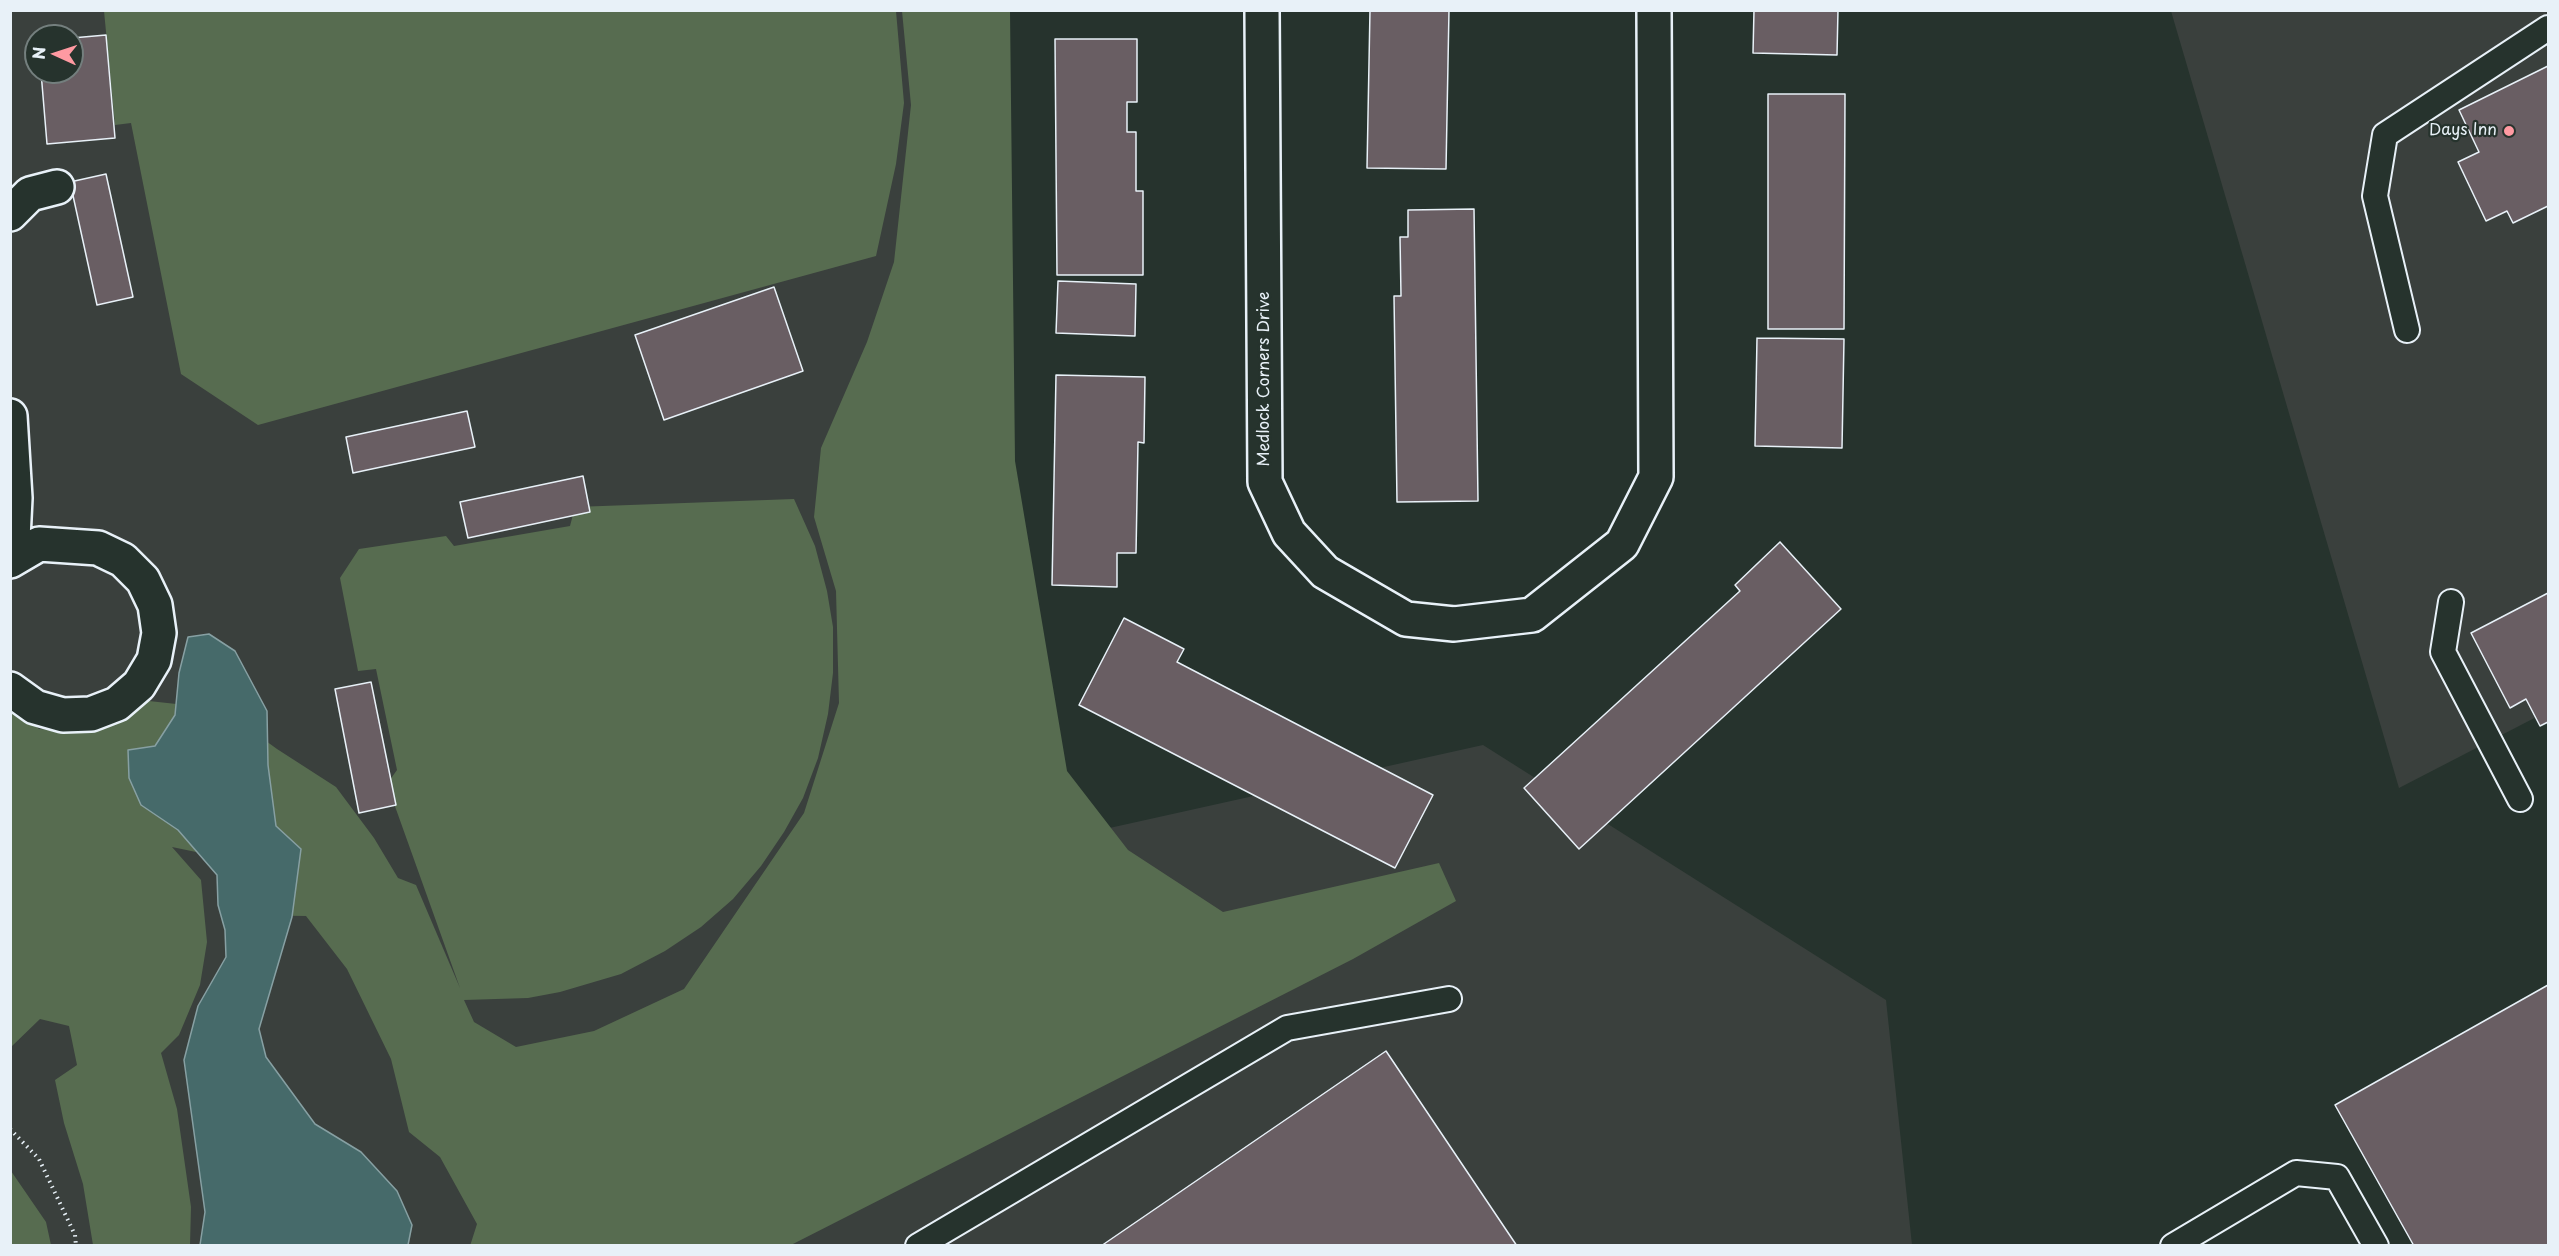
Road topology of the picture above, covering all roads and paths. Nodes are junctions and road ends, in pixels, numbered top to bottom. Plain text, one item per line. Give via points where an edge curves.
1 (1262, 10) edge
2 (1654, 10) edge
3 (2548, 28) edge
4 (57, 187) dead end
5 (10, 214) edge
6 (2407, 330) dead end
7 (10, 416) edge
8 (11, 560) edge
9 (2451, 602) dead end
10 (10, 689) edge
11 (2520, 799) dead end
12 (1449, 999) dead end
13 (10, 1129) edge
14 (76, 1245) edge
15 (918, 1245) edge
16 (2173, 1245) edge
17 (2376, 1245) edge

1 - 2 street, Medlock Corners Drive via 1265,482 1289,534 1325,572 1406,619 1454,624 1532,615 1622,544 1656,477
3 - 6 lane via 2385,135 2375,196
4 - 5 street via 30,194
7 - 8 street via 15,498
8 - 10 street via 39,544 98,548 123,560 147,588 155,605 159,633 154,660 140,685 117,704 91,714 63,716 35,707
9 - 11 lane via 2443,652
12 - 15 lane via 1287,1028
13 - 14 path via 39,1159 75,1235
16 - 17 lane via 2296,1173 2337,1177

